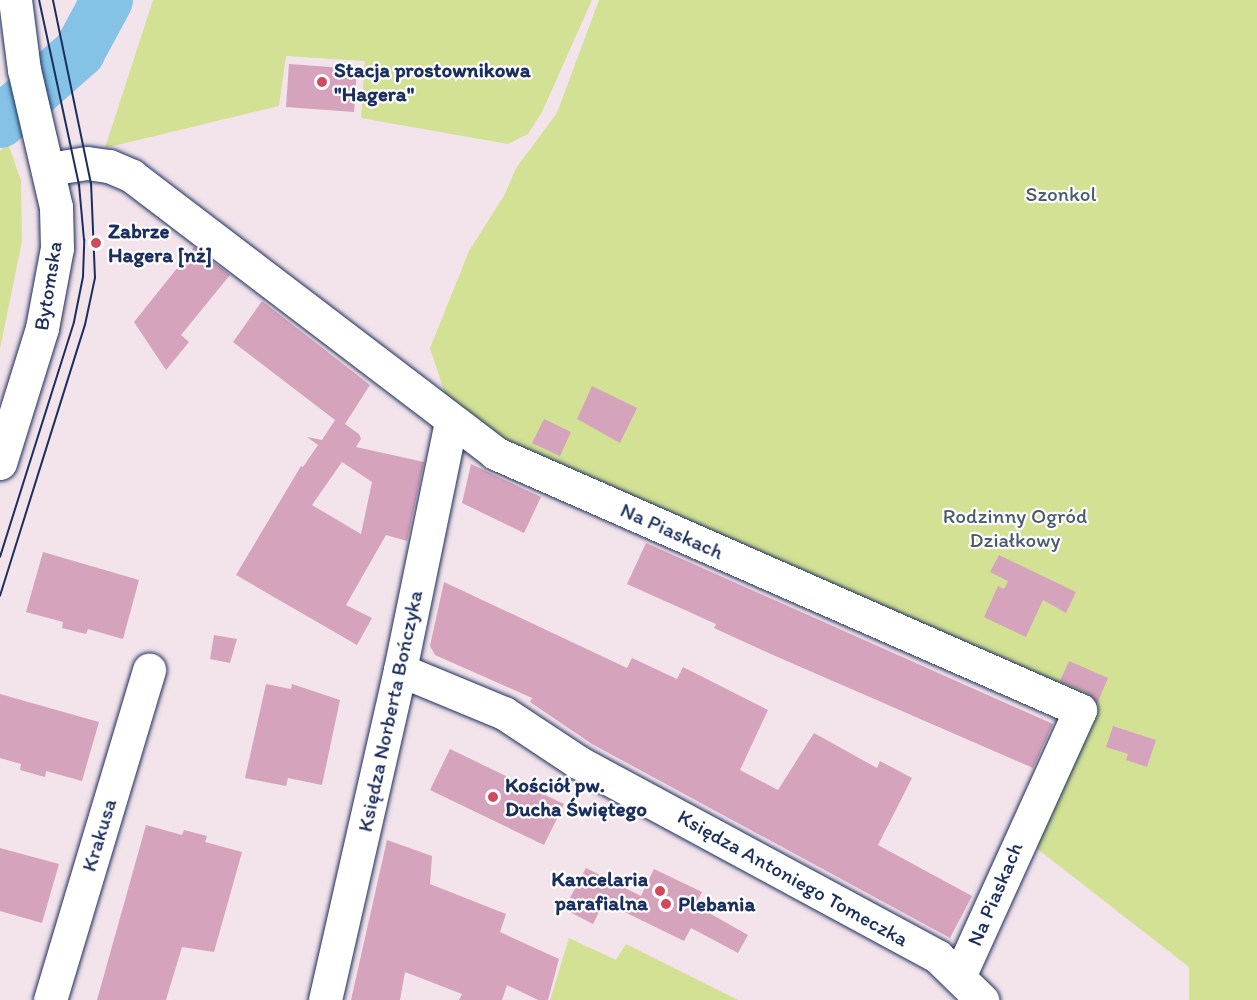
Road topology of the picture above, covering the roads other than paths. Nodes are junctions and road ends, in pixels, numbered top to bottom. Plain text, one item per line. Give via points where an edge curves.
1 (15, 0) edge
2 (0, 9) edge
3 (15, 55) edge
4 (46, 158) junction
5 (451, 422) junction
6 (0, 463) edge
7 (149, 670) dead end
8 (400, 670) junction
9 (960, 975) junction
10 (50, 1000) edge
11 (325, 1000) edge
12 (982, 1000) edge

1 - 3 street, Bytomska
2 - 3 street, Bytomska
3 - 4 street, Bytomska
4 - 5 street, Na Piaskach via 109,166 132,176
4 - 6 street, Bytomska via 57,248 51,294
5 - 8 street, Księdza Norberta Bończyka
5 - 9 street, Na Piaskach via 495,453 1080,710
7 - 10 street, Krakusa
8 - 9 street, Księdza Antoniego Tomeczka via 504,713 578,762 938,957
8 - 11 street, Księdza Norberta Bończyka
9 - 12 street, Księdza Antoniego Tomeczka

